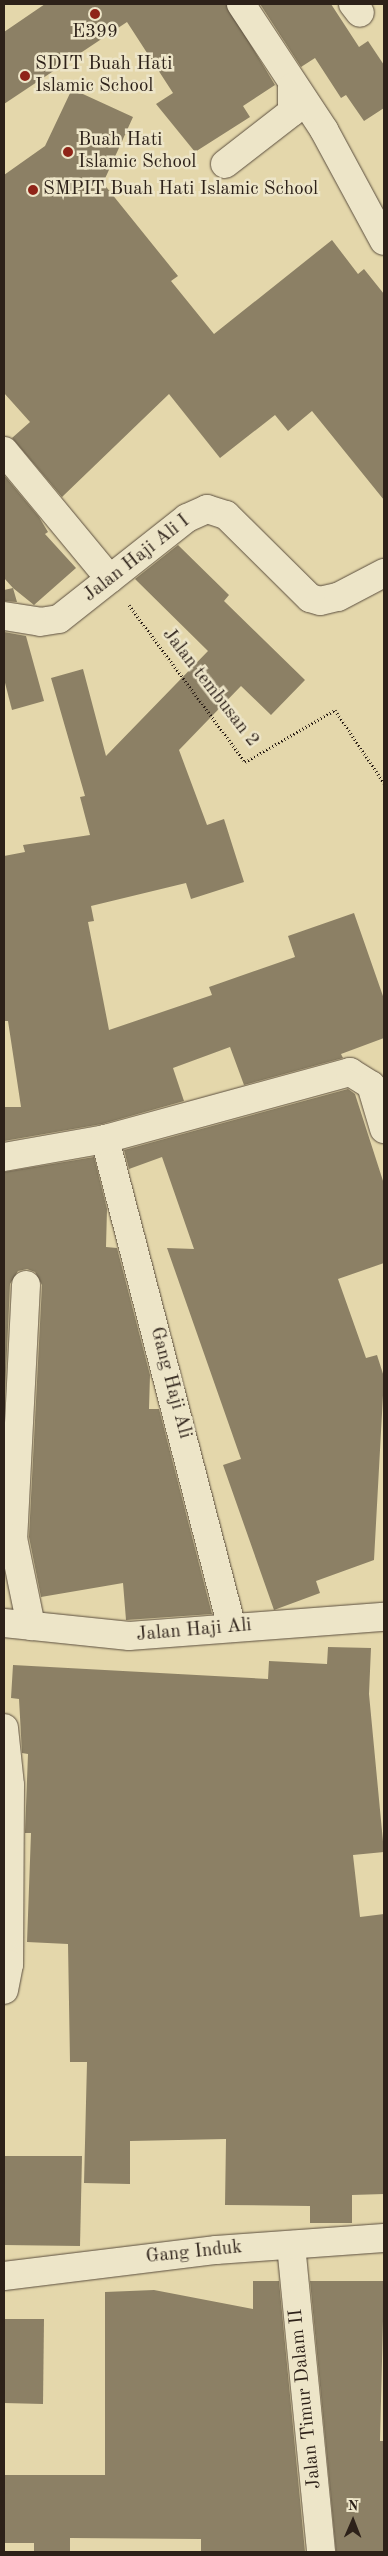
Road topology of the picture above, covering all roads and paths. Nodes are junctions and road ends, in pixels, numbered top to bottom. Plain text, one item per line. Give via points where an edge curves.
1 (241, 4) edge
2 (292, 87) junction
3 (225, 164) dead end
4 (384, 241) edge
5 (4, 451) edge
6 (384, 573) edge
7 (110, 579) junction
8 (4, 616) edge
9 (384, 783) edge
10 (384, 1129) edge
11 (105, 1138) junction
12 (4, 1157) edge
13 (26, 1285) dead end
14 (384, 1617) edge
15 (4, 1623) edge
16 (31, 1626) junction
17 (232, 1628) junction
18 (4, 1728) edge
19 (6, 1963) edge
20 (4, 1990) edge
21 (384, 2238) edge
22 (290, 2245) junction
23 (4, 2276) edge
24 (321, 2552) edge

1 - 2 street
2 - 3 street via 292,112
2 - 4 street via 324,130
5 - 7 street
6 - 7 street, Jalan Haji Ali I via 338,597 320,601 310,598 226,515 208,508 186,518
7 - 8 street, Jalan Haji Ali I via 59,619 40,622
7 - 9 path, Jalan tembusan 2 via 245,762 335,710
10 - 11 street via 371,1085 350,1072
11 - 12 street
11 - 17 street, Gang Haji Ali
13 - 16 street via 13,1538
14 - 17 street, Jalan Haji Ali
15 - 16 street, Jalan Haji Ali
16 - 17 street, Jalan Haji Ali via 129,1636
18 - 19 street via 10,1785
19 - 20 street
21 - 22 street, Gang Induk
22 - 23 street, Gang Induk
22 - 24 street, Jalan Timur Dalam II

